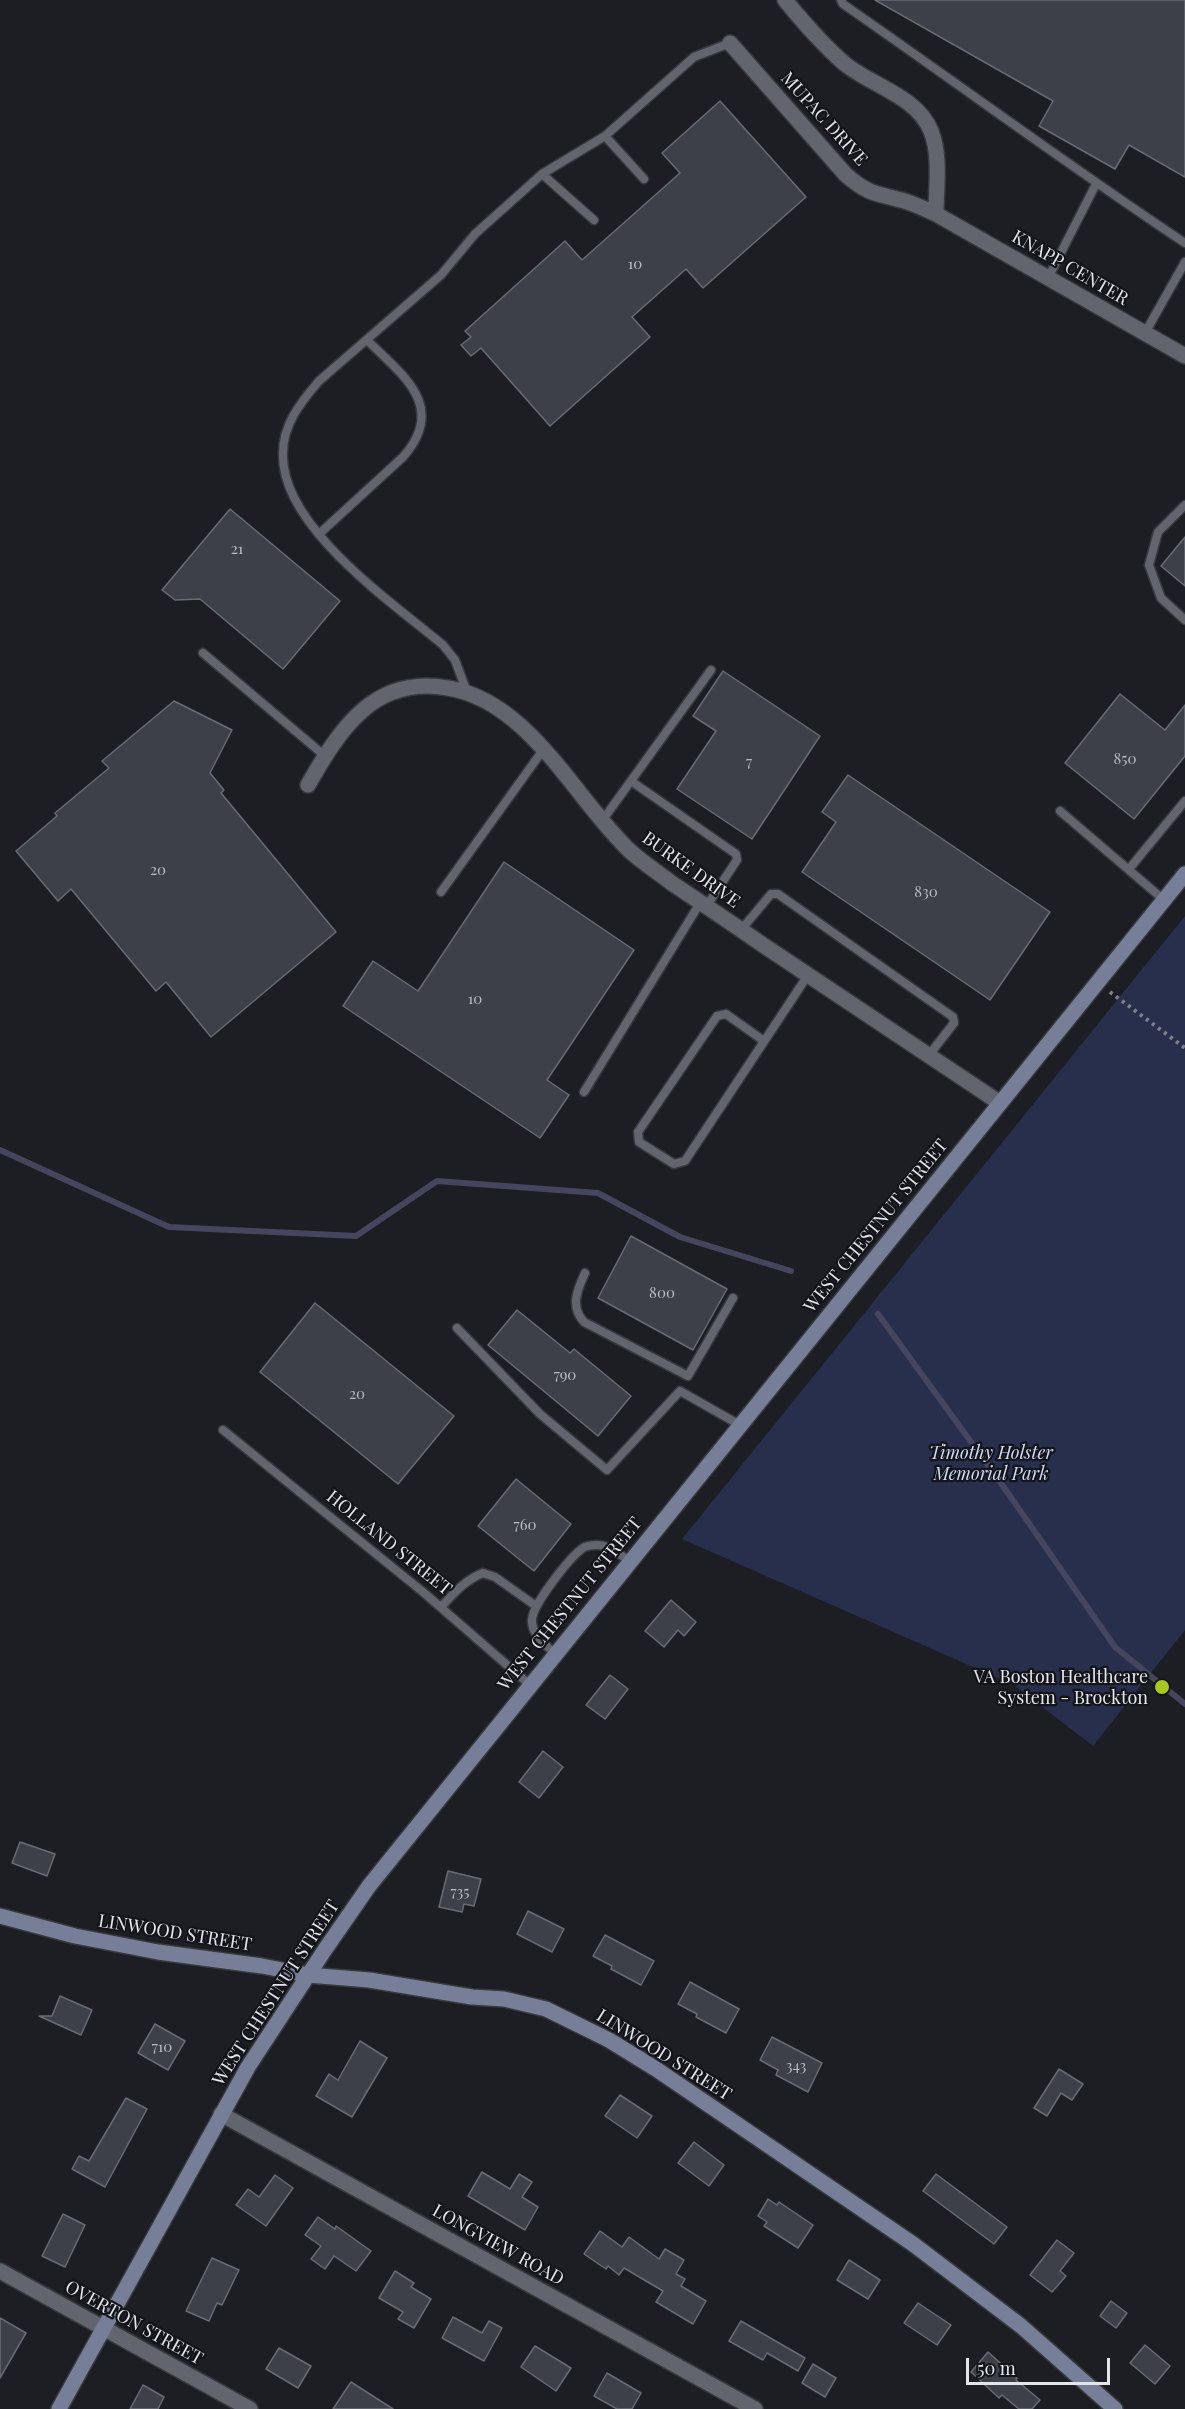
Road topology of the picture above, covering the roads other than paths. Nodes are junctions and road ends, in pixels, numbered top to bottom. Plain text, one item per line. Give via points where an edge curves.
1 (784, 0) edge
2 (841, 0) edge
3 (729, 43) joint
4 (605, 136) junction
5 (542, 174) junction
6 (644, 179) dead end
7 (1096, 184) junction
8 (936, 214) junction
9 (594, 220) dead end
10 (1185, 243) edge
11 (1185, 262) edge
12 (1048, 278) junction
13 (1145, 333) junction
14 (367, 340) junction
15 (1185, 356) edge
16 (1185, 505) edge
17 (319, 534) junction
18 (1185, 620) edge
19 (203, 653) dead end
20 (711, 670) dead end
21 (467, 692) junction
22 (543, 750) junction
23 (324, 756) junction
24 (631, 781) junction
25 (308, 785) dead end
26 (1185, 801) edge
27 (1060, 811) dead end
28 (602, 821) junction
29 (1129, 869) junction
30 (1185, 874) edge
31 (441, 892) dead end
32 (1164, 900) junction
33 (703, 905) junction
34 (741, 930) junction
35 (808, 975) junction
36 (765, 1041) junction
37 (928, 1055) junction
38 (584, 1092) dead end
39 (1000, 1103) junction
40 (585, 1274) dead end
41 (733, 1298) dead end
42 (457, 1328) dead end
43 (688, 1376) junction
44 (680, 1391) junction
45 (740, 1425) junction
46 (223, 1430) dead end
47 (630, 1561) junction
48 (536, 1606) junction
49 (441, 1607) junction
50 (555, 1654) junction
51 (530, 1685) junction
52 (0, 1916) edge
53 (308, 1976) junction
54 (221, 2115) junction
55 (0, 2271) edge
56 (104, 2328) junction
57 (58, 2409) edge
58 (250, 2409) edge
59 (755, 2409) edge
60 (1115, 2409) edge

1 - 8 street via 846,64 910,104 924,119 934,147
2 - 7 lane
3 - 4 lane via 694,57
3 - 8 street, MUPAC DRIVE via 858,185
4 - 5 lane
4 - 6 lane
5 - 9 lane
5 - 14 lane via 475,234 441,275
7 - 10 lane
7 - 12 lane
8 - 12 street, KNAPP CENTER
11 - 13 lane
12 - 13 street, KNAPP CENTER
13 - 15 street, KNAPP CENTER
14 - 17 lane via 319,381 302,401 285,435 287,482 299,508
14 - 17 lane via 412,385 422,420 419,433 403,457
16 - 18 lane via 1158,532 1149,565 1161,598
17 - 21 lane via 352,568 443,645
19 - 23 lane
20 - 24 lane
21 - 22 street, BURKE DRIVE via 496,706
21 - 23 street, BURKE DRIVE via 430,686 387,695 348,723
22 - 28 street, BURKE DRIVE
22 - 31 lane
23 - 25 street, BURKE DRIVE
24 - 28 lane
24 - 33 lane via 736,854 737,860
26 - 29 lane
27 - 29 lane
28 - 33 street, BURKE DRIVE via 642,861
29 - 32 lane
30 - 32 main road, WEST CHESTNUT STREET
32 - 39 main road, WEST CHESTNUT STREET
33 - 34 street, BURKE DRIVE
33 - 38 lane
34 - 35 street, BURKE DRIVE
34 - 37 lane via 771,894 778,894 953,1017 954,1023
35 - 36 lane
35 - 37 street, BURKE DRIVE
36 - 36 lane via 685,1161 674,1164 639,1142 638,1132 717,1016 726,1014
37 - 39 street, BURKE DRIVE
39 - 45 main road, WEST CHESTNUT STREET
40 - 43 lane via 575,1303 577,1315 584,1322
41 - 43 lane
42 - 44 lane via 540,1414 608,1470
43 - 44 lane
44 - 45 lane
45 - 47 main road, WEST CHESTNUT STREET
46 - 49 lane, HOLLAND STREET
47 - 48 lane via 606,1547 584,1547
47 - 50 main road, WEST CHESTNUT STREET
48 - 49 lane via 483,1573 472,1577
48 - 50 lane via 531,1621 535,1632
49 - 51 lane, HOLLAND STREET
50 - 51 main road, WEST CHESTNUT STREET
51 - 53 main road, WEST CHESTNUT STREET via 387,1863
52 - 53 main road, LINWOOD STREET via 75,1936
53 - 54 main road, WEST CHESTNUT STREET
53 - 60 main road, LINWOOD STREET via 369,1980 523,2003 546,2009 609,2040 971,2286
54 - 56 main road, WEST CHESTNUT STREET
54 - 59 street, LONGVIEW ROAD
55 - 56 street, OVERTON STREET
56 - 57 main road, WEST CHESTNUT STREET
56 - 58 street, OVERTON STREET

